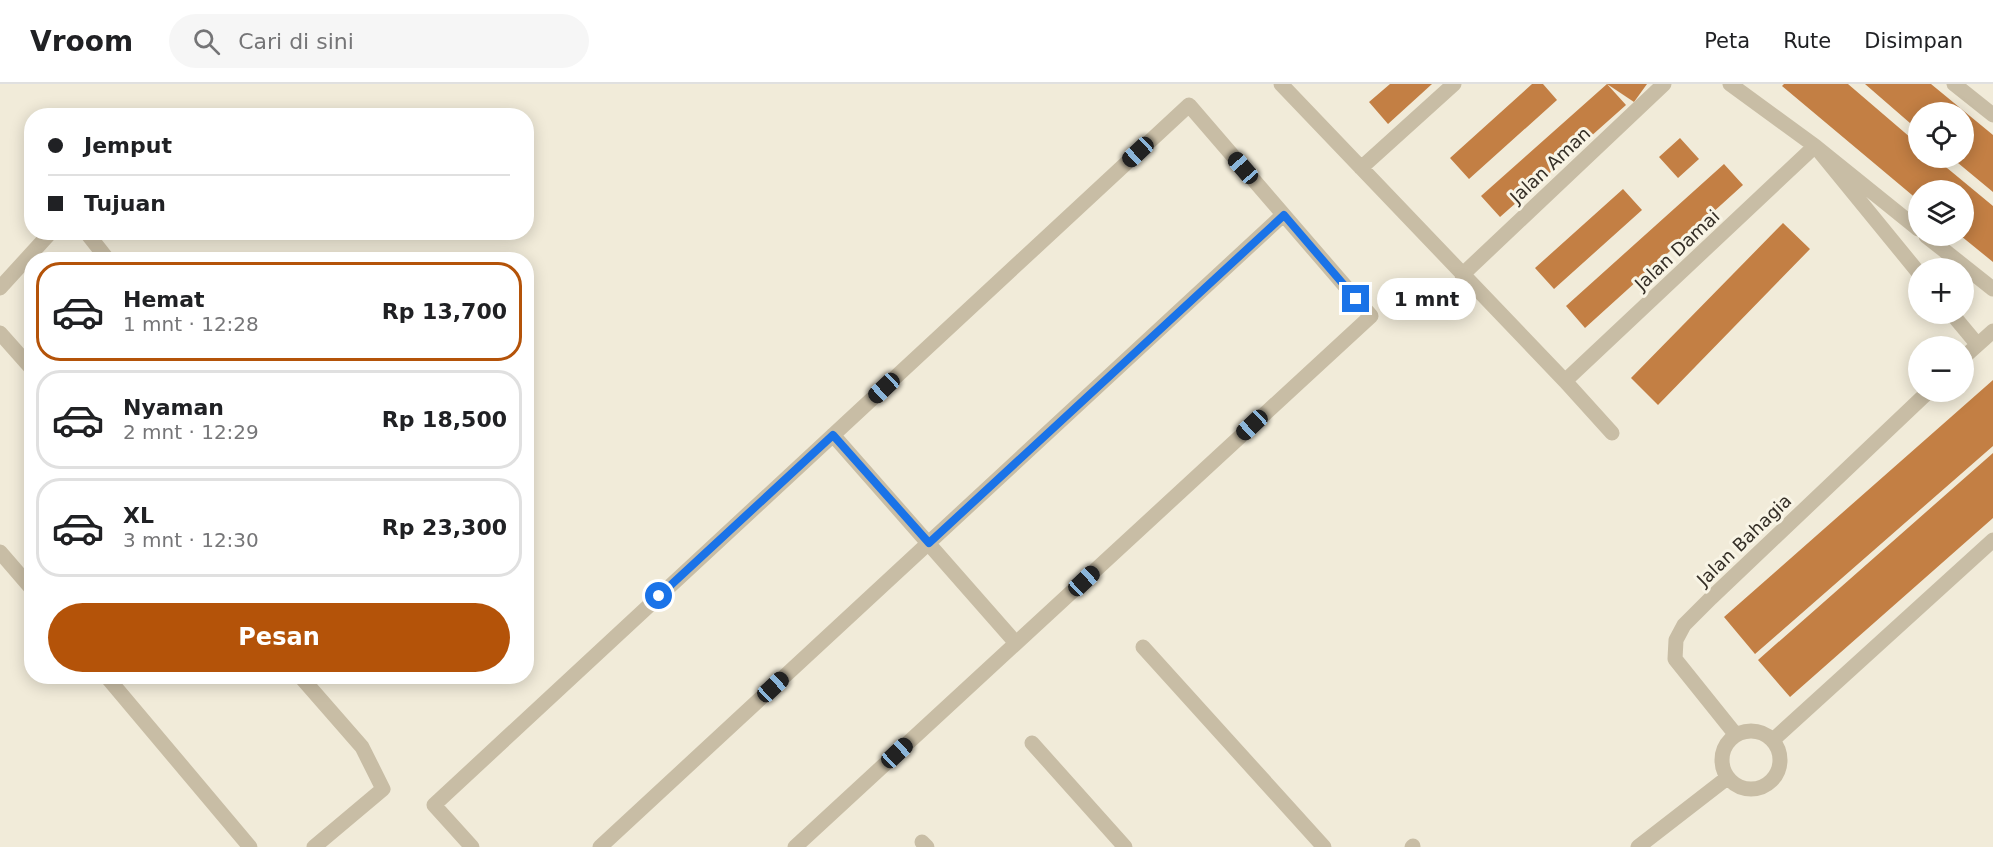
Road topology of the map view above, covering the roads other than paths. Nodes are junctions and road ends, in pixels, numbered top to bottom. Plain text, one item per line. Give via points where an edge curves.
1 (1281, 84) edge
2 (1454, 84) edge
3 (1664, 84) edge
4 (1730, 84) edge
5 (1954, 84) edge
6 (1993, 115) edge
7 (1815, 146) junction
8 (1361, 168) junction
9 (1284, 215) junction
10 (1908, 221) edge
11 (44, 240) edge
12 (92, 240) edge
13 (1939, 246) edge
14 (33, 252) edge
15 (102, 252) edge
16 (1908, 260) edge
17 (24, 262) edge
18 (1462, 275) junction
19 (0, 288) edge
20 (1993, 289) edge
21 (1960, 324) edge
22 (1993, 331) edge
23 (0, 333) edge
24 (1977, 344) junction
25 (1974, 347) edge
26 (24, 360) edge
27 (1565, 381) junction
28 (1917, 402) edge
29 (1612, 433) dead end
30 (833, 435) junction
31 (1993, 540) edge
32 (929, 543) junction
33 (0, 552) edge
34 (24, 580) edge
35 (1016, 643) junction
36 (1143, 647) dead end
37 (113, 684) edge
38 (307, 684) edge
39 (1736, 735) junction
40 (1773, 740) junction
41 (1032, 743) dead end
42 (1727, 778) junction
43 (250, 847) edge
44 (314, 847) edge
45 (472, 847) edge
46 (600, 847) edge
47 (795, 847) edge
48 (1125, 847) edge
49 (1324, 847) edge
50 (1638, 847) edge

1 - 8 street
2 - 8 street
3 - 18 street, Jalan Aman
4 - 7 street
5 - 6 street
7 - 10 street
7 - 16 street
7 - 27 street, Jalan Damai
8 - 18 street
9 - 30 street via 1189,105
9 - 32 street
9 - 35 street via 1371,316
11 - 14 street
12 - 15 street
13 - 20 street
17 - 19 street
18 - 27 street
21 - 24 street
22 - 24 street
23 - 26 street
24 - 25 street
27 - 29 street
28 - 39 street, Jalan Bahagia via 1684,625 1676,640 1675,659
30 - 32 street
30 - 45 street via 434,805
31 - 40 street
32 - 35 street
32 - 46 street
33 - 34 street
35 - 47 street
36 - 49 street
37 - 43 street
38 - 44 street via 362,747 383,789
39 - 40 street via 1748,731
39 - 42 street via 1725,747 1722,763
40 - 42 street via 1780,762 1770,783 1756,789 1740,788
41 - 48 street
42 - 50 street

